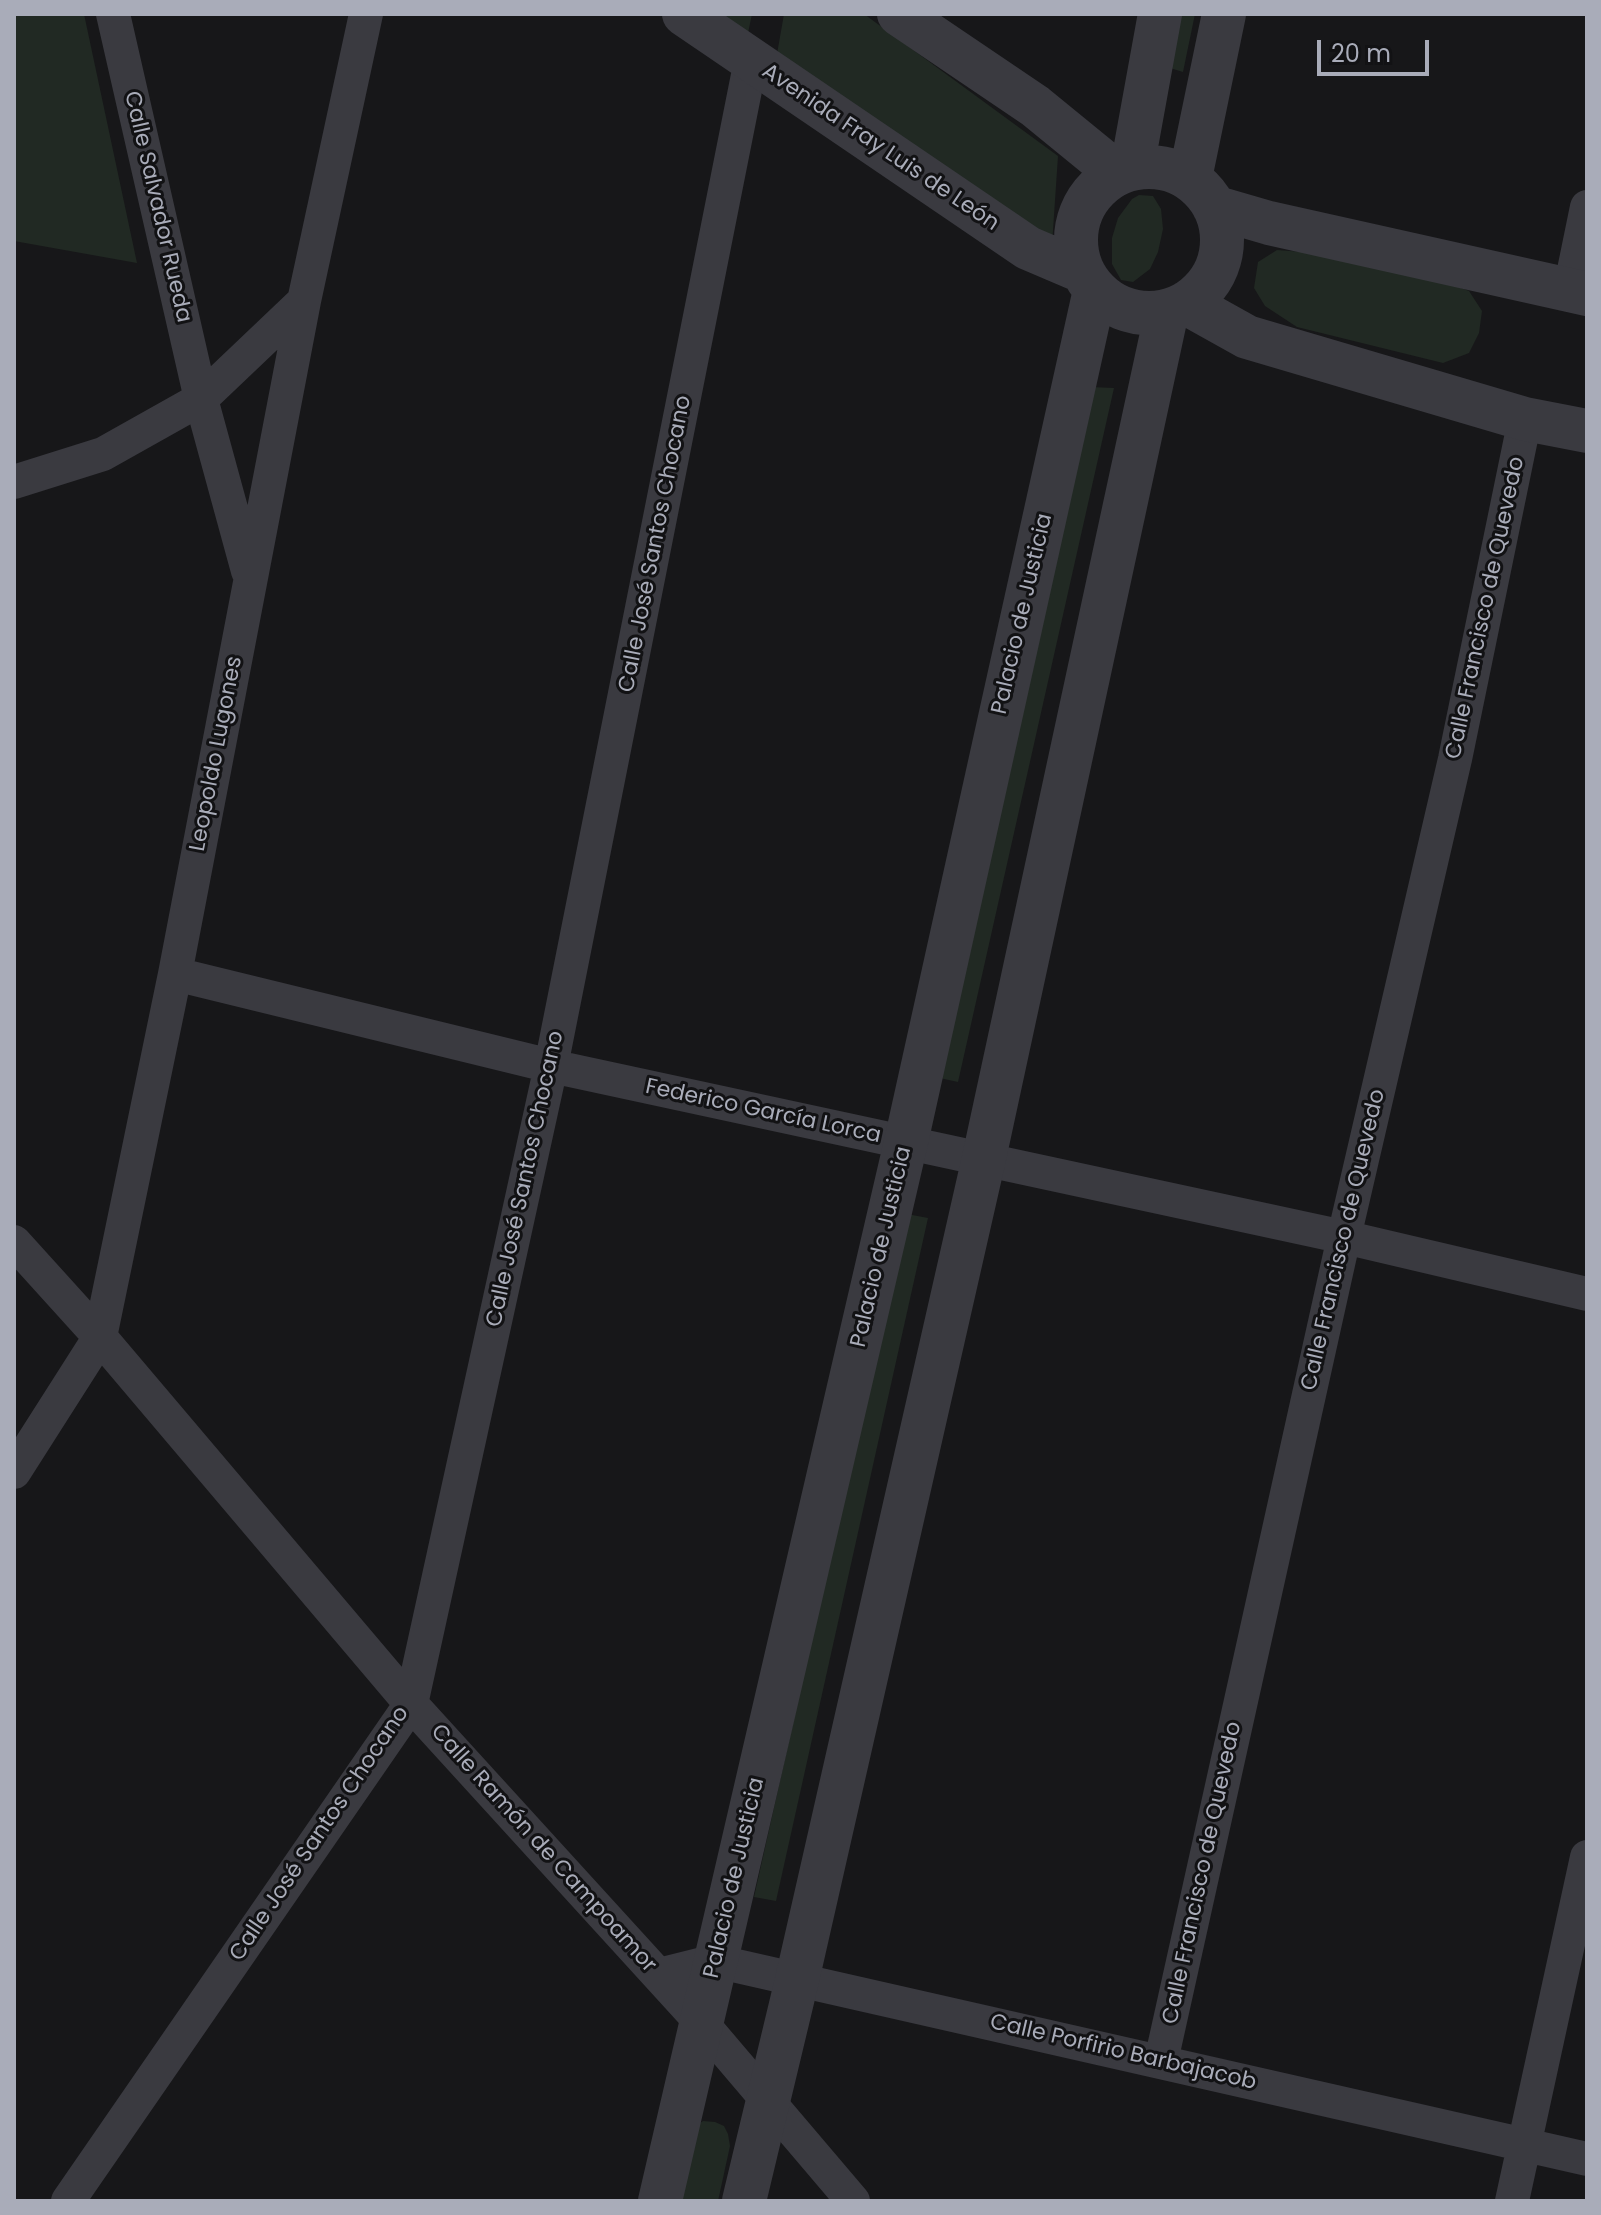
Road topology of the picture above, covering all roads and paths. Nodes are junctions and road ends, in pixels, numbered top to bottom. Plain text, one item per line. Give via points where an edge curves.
1 (113, 14) edge
2 (366, 14) edge
3 (684, 14) edge
4 (899, 14) edge
5 (1160, 14) edge
6 (1224, 14) edge
7 (751, 60) junction
8 (1125, 171) junction
9 (1202, 193) junction
10 (1587, 207) edge
11 (1269, 223) junction
12 (1088, 281) junction
13 (1578, 292) edge
14 (304, 301) junction
15 (1176, 307) junction
16 (1247, 337) junction
17 (201, 399) junction
18 (1525, 419) junction
19 (1587, 431) edge
20 (14, 482) edge
21 (250, 579) junction
22 (175, 974) junction
23 (551, 1066) junction
24 (906, 1142) junction
25 (984, 1158) junction
26 (1344, 1237) junction
27 (14, 1242) edge
28 (1587, 1294) edge
29 (100, 1337) junction
30 (14, 1472) edge
31 (411, 1704) junction
32 (1587, 1857) edge
33 (715, 1961) junction
34 (659, 1975) junction
35 (797, 1980) junction
36 (700, 2021) junction
37 (1161, 2061) junction
38 (767, 2103) junction
39 (1524, 2146) junction
40 (1587, 2159) edge
41 (68, 2201) edge
42 (660, 2201) edge
43 (744, 2201) edge
44 (853, 2201) edge
45 (1512, 2201) edge

1 - 17 street, Calle Salvador Rueda
2 - 14 street, Leopoldo Lugones
3 - 7 street, Avenida Fray Luis de León
4 - 8 street
5 - 8 street
6 - 9 street
7 - 12 street, Avenida Fray Luis de León via 1028,248
7 - 23 street, Calle José Santos Chocano
8 - 9 street via 1162,168
8 - 12 street via 1098,187 1084,205 1076,249
9 - 11 street
9 - 15 street via 1221,228 1222,250 1203,289
10 - 13 street
11 - 13 street
11 - 16 street via 1255,228 1238,249 1228,287 1228,302
12 - 15 street via 1110,302 1128,310 1147,314
12 - 24 street, Palacio de Justicia
14 - 17 street
14 - 21 street, Leopoldo Lugones
15 - 16 street
15 - 25 street
16 - 18 street
17 - 20 street via 103,454
17 - 21 street, Calle Salvador Rueda
18 - 19 street
18 - 26 street, Calle Francisco de Quevedo via 1455,759
21 - 22 street, Leopoldo Lugones
22 - 23 street, Federico García Lorca
22 - 29 street, Leopoldo Lugones
23 - 24 street, Federico García Lorca
23 - 31 street, Calle José Santos Chocano
24 - 25 street, Federico García Lorca
24 - 33 street, Palacio de Justicia
25 - 26 street, Federico García Lorca
25 - 35 street
26 - 28 street, Federico García Lorca
26 - 37 street, Calle Francisco de Quevedo
27 - 29 street, Calle Ramón de Campoamor
29 - 30 street, Leopoldo Lugones
29 - 31 street, Calle Ramón de Campoamor
31 - 34 street, Calle Ramón de Campoamor
31 - 41 street, Calle José Santos Chocano
32 - 39 street
33 - 34 street, Calle Porfirio Barbajacob
33 - 35 street, Calle Porfirio Barbajacob
33 - 36 street, Palacio de Justicia
34 - 36 street, Calle Ramón de Campoamor
35 - 37 street, Calle Porfirio Barbajacob
35 - 38 street
36 - 38 street, Calle Ramón de Campoamor
36 - 42 street, Palacio de Justicia
37 - 39 street, Calle Porfirio Barbajacob
38 - 43 street
38 - 44 street, Calle Ramón de Campoamor
39 - 40 street, Calle Porfirio Barbajacob
39 - 45 street

